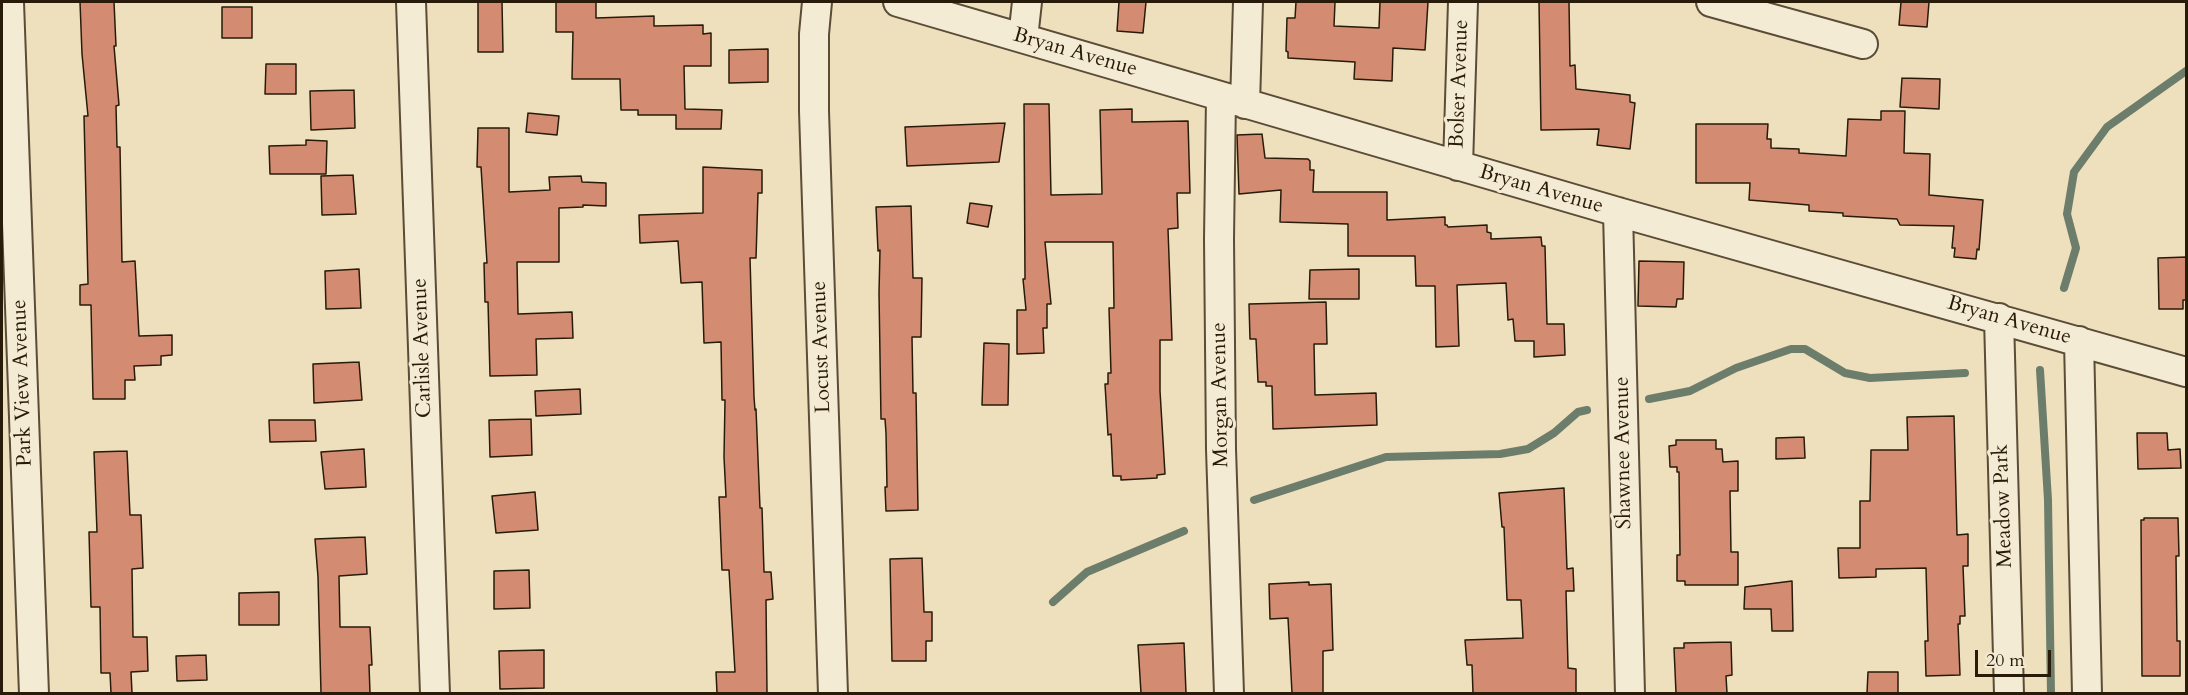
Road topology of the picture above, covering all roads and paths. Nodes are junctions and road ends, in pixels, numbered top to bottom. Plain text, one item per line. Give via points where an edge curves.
1 (9, 2) edge
2 (411, 2) edge
3 (817, 2) edge
4 (898, 2) edge
5 (1027, 2) edge
6 (1248, 2) edge
7 (1463, 2) edge
8 (1711, 2) edge
9 (1023, 38) junction
10 (1863, 44) dead end
11 (1233, 100) junction
12 (1458, 166) junction
13 (1618, 212) junction
14 (1999, 318) junction
15 (2079, 340) junction
16 (12, 357) edge
17 (2187, 372) edge
18 (34, 693) edge
19 (435, 693) edge
20 (833, 693) edge
21 (1229, 693) edge
22 (1630, 693) edge
23 (2010, 693) edge
24 (2087, 693) edge

1 - 16 street, Park View Avenue
2 - 19 street, Carlisle Avenue
3 - 20 street, Locust Avenue via 814,111
4 - 9 street, Bryan Avenue
5 - 9 street
6 - 11 street, Morgan Avenue
7 - 12 street, Bolser Avenue
8 - 10 street
9 - 11 street, Bryan Avenue
11 - 12 street, Bryan Avenue
11 - 21 street, Morgan Avenue via 1219,239
12 - 13 street, Bryan Avenue
13 - 14 street, Bryan Avenue
13 - 22 street, Shawnee Avenue
14 - 15 street, Bryan Avenue
14 - 23 street, Meadow Park
15 - 17 street, Bryan Avenue
15 - 24 street
16 - 18 street, Park View Avenue

